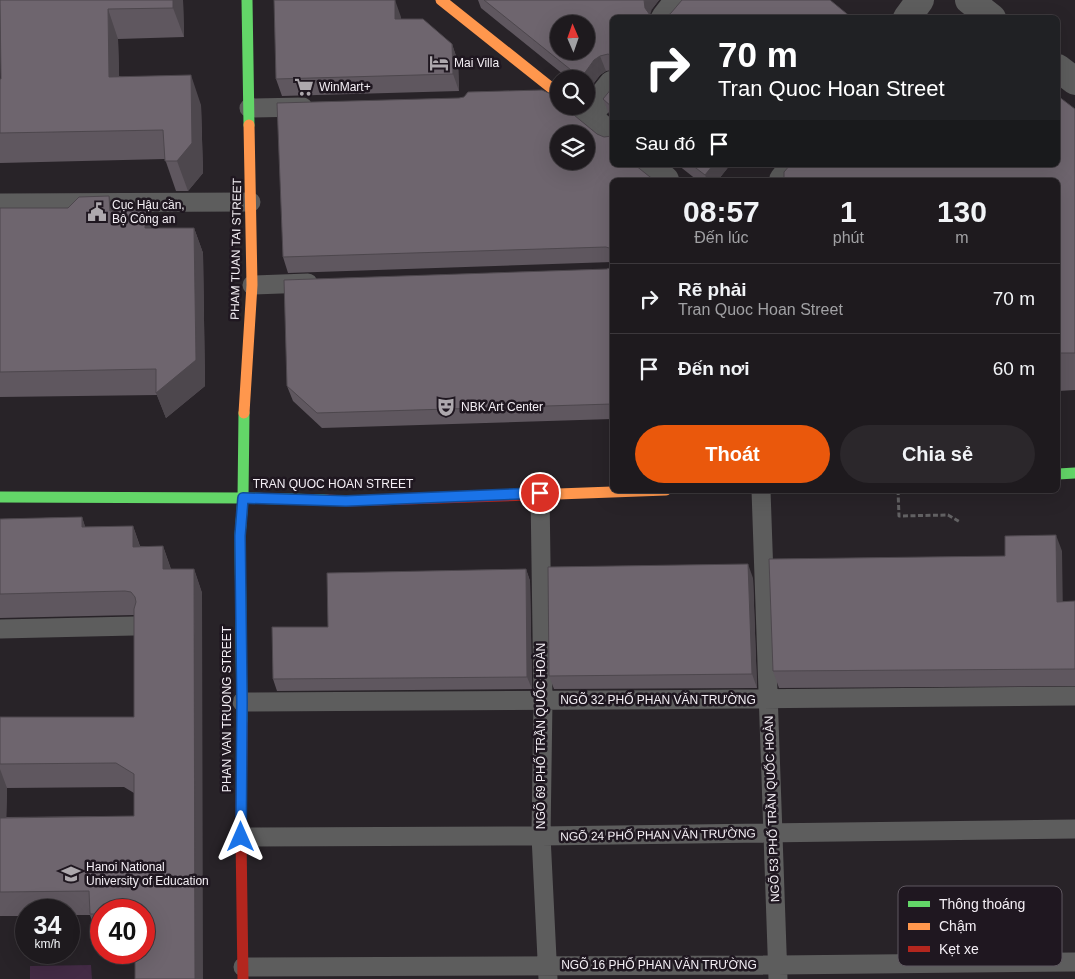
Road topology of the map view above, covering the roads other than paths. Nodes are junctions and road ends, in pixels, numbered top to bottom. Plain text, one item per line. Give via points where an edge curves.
1 (247, 0) edge
2 (443, 0) edge
3 (679, 0) edge
4 (920, 0) edge
5 (969, 0) edge
6 (667, 15) edge
7 (909, 15) edge
8 (988, 15) edge
9 (1060, 70) edge
10 (1075, 81) edge
11 (610, 86) edge
12 (550, 87) edge
13 (595, 99) edge
14 (318, 106) edge
15 (249, 108) junction
16 (584, 115) edge
17 (610, 136) edge
18 (649, 167) edge
19 (793, 167) edge
20 (663, 178) edge
21 (785, 178) edge
22 (251, 202) junction
23 (0, 203) edge
24 (330, 282) edge
25 (252, 285) junction
26 (1075, 473) edge
27 (1060, 474) edge
28 (610, 491) edge
29 (540, 493) junction
30 (761, 493) edge
31 (0, 498) edge
32 (243, 498) junction
33 (134, 626) edge
34 (0, 629) edge
35 (1075, 696) edge
36 (543, 700) junction
37 (768, 700) junction
38 (242, 702) junction
39 (1075, 828) edge
40 (773, 833) junction
41 (541, 836) junction
42 (241, 837) junction
43 (1062, 962) edge
44 (1075, 962) edge
45 (956, 966) edge
46 (548, 972) edge
47 (778, 972) edge
48 (243, 973) edge

1 - 15 street, PHAM TUAN TAI STREET
2 - 12 street
3 - 6 street
4 - 7 street
5 - 8 street
9 - 10 street
11 - 13 street
14 - 15 lane
15 - 22 street, PHAM TUAN TAI STREET
16 - 17 street
18 - 20 street
19 - 21 street
22 - 23 lane
22 - 25 street, PHAM TUAN TAI STREET
24 - 25 lane
25 - 32 street, PHAM TUAN TAI STREET via 244,400
26 - 27 street
28 - 29 street, TRAN QUOC HOAN STREET
29 - 32 street, TRAN QUOC HOAN STREET via 346,501
29 - 36 lane, NGÕ 69 PHỐ TRẦN QUỐC HOÀN
30 - 37 lane, NGÕ 53 PHỐ TRẦN QUỐC HOÀN
31 - 32 street, TRAN QUOC HOAN STREET
32 - 38 street, PHAN VAN TRUONG STREET via 240,536
33 - 34 lane
35 - 37 lane, NGÕ 32 PHỐ PHAN VĂN TRƯỜNG
36 - 37 lane, NGÕ 32 PHỐ PHAN VĂN TRƯỜNG
36 - 38 lane, NGÕ 32 PHỐ PHAN VĂN TRƯỜNG
36 - 41 lane, NGÕ 69 PHỐ TRẦN QUỐC HOÀN
37 - 40 lane, NGÕ 53 PHỐ TRẦN QUỐC HOÀN
38 - 42 street, PHAN VAN TRUONG STREET
39 - 40 lane, NGÕ 24 PHỐ PHAN VĂN TRƯỜNG
40 - 41 lane, NGÕ 24 PHỐ PHAN VĂN TRƯỜNG
40 - 47 lane, NGÕ 53 PHỐ TRẦN QUỐC HOÀN
41 - 42 lane, NGÕ 24 PHỐ PHAN VĂN TRƯỜNG
41 - 46 lane, NGÕ 69 PHỐ TRẦN QUỐC HOÀN
42 - 48 street, PHAN VAN TRUONG STREET
43 - 44 lane, NGÕ 16 PHỐ PHAN VĂN TRƯỜNG
45 - 47 lane, NGÕ 16 PHỐ PHAN VĂN TRƯỜNG
46 - 47 lane, NGÕ 16 PHỐ PHAN VĂN TRƯỜNG
46 - 48 lane, NGÕ 16 PHỐ PHAN VĂN TRƯỜNG

